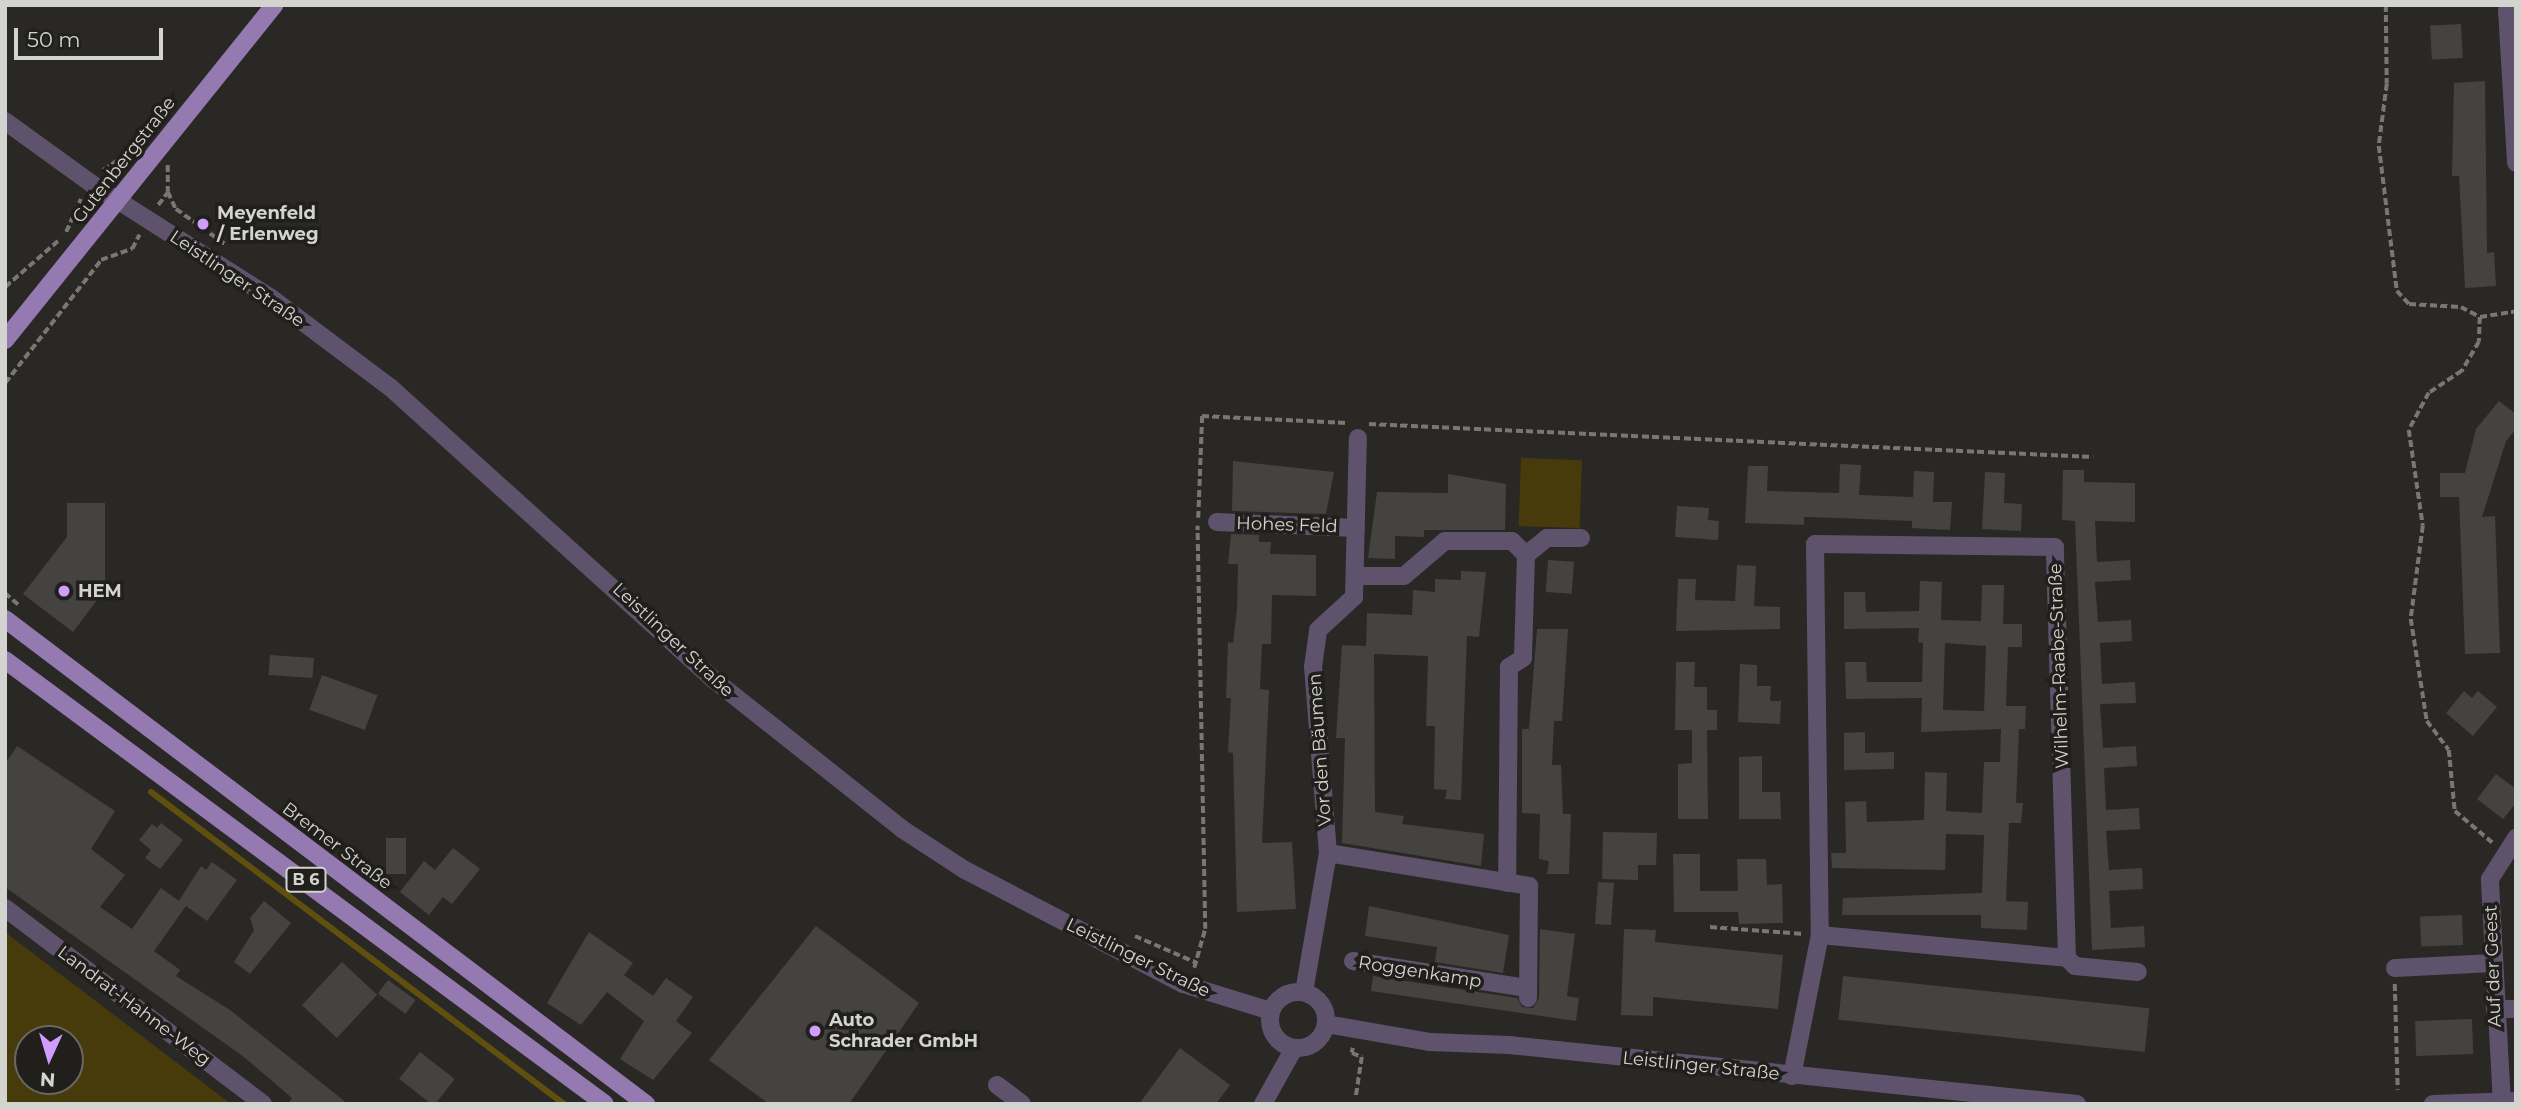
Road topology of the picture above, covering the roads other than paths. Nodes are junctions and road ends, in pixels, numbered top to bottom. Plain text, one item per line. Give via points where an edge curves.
1 (274, 5) edge
2 (2507, 8) edge
3 (5, 121) edge
4 (2516, 163) edge
5 (118, 200) junction
6 (5, 340) edge
7 (1358, 438) dead end
8 (1217, 522) dead end
9 (1356, 528) junction
10 (1581, 538) dead end
11 (1526, 555) junction
12 (1355, 576) junction
13 (5, 619) edge
14 (5, 660) edge
15 (2516, 838) edge
16 (1328, 853) junction
17 (1507, 883) junction
18 (5, 908) edge
19 (1820, 935) junction
20 (2067, 958) junction
21 (1353, 961) dead end
22 (2493, 963) junction
23 (2395, 968) road end
24 (2138, 972) dead end
25 (1304, 992) junction
26 (2495, 1009) junction
27 (2516, 1009) edge
28 (1271, 1011) junction
29 (1326, 1024) junction
30 (1294, 1048) junction
31 (1792, 1076) junction
32 (997, 1085) dead end
33 (2507, 1102) edge
34 (263, 1104) edge
35 (605, 1104) edge
36 (646, 1104) edge
37 (1022, 1104) edge
38 (1263, 1104) edge
39 (2077, 1104) edge
40 (2433, 1104) edge

1 - 5 main road, Gutenbergstraße
2 - 4 street
3 - 5 street, Leistlinger Straße
5 - 6 main road, Gutenbergstraße
5 - 28 street, Leistlinger Straße via 271,298 391,388 713,679 902,829 965,870 1183,984
7 - 9 street, Vor den Bäumen
8 - 9 street, Hohes Feld
9 - 12 street, Vor den Bäumen
10 - 11 street via 1547,538
11 - 12 street via 1511,541 1445,541 1405,576
11 - 17 street via 1523,658 1509,667
12 - 16 street, Vor den Bäumen via 1354,597 1318,629 1313,667
13 - 36 main road, Bremer Straße / B 6
14 - 35 main road, B 6
15 - 22 street, Auf der Geest via 2490,880
16 - 17 street, Roggenkamp
16 - 25 street, Vor den Bäumen
17 - 21 street, Roggenkamp via 1529,886 1528,993
18 - 34 street, Landrat-Hahne-Weg
19 - 20 street
19 - 20 street, Wilhelm-Raabe-Straße via 1815,544 2055,547
19 - 31 street, Wilhelm-Raabe-Straße
20 - 24 street via 2076,966
22 - 23 street
22 - 26 street, Auf der Geest
25 - 28 street via 1284,995
25 - 29 street via 1324,1007
26 - 27 street
26 - 33 street, Auf der Geest
28 - 30 street via 1272,1031
29 - 30 street via 1312,1045
29 - 31 street, Leistlinger Straße via 1357,1031
30 - 38 street
31 - 39 street, Leistlinger Straße
32 - 37 street
33 - 40 street

